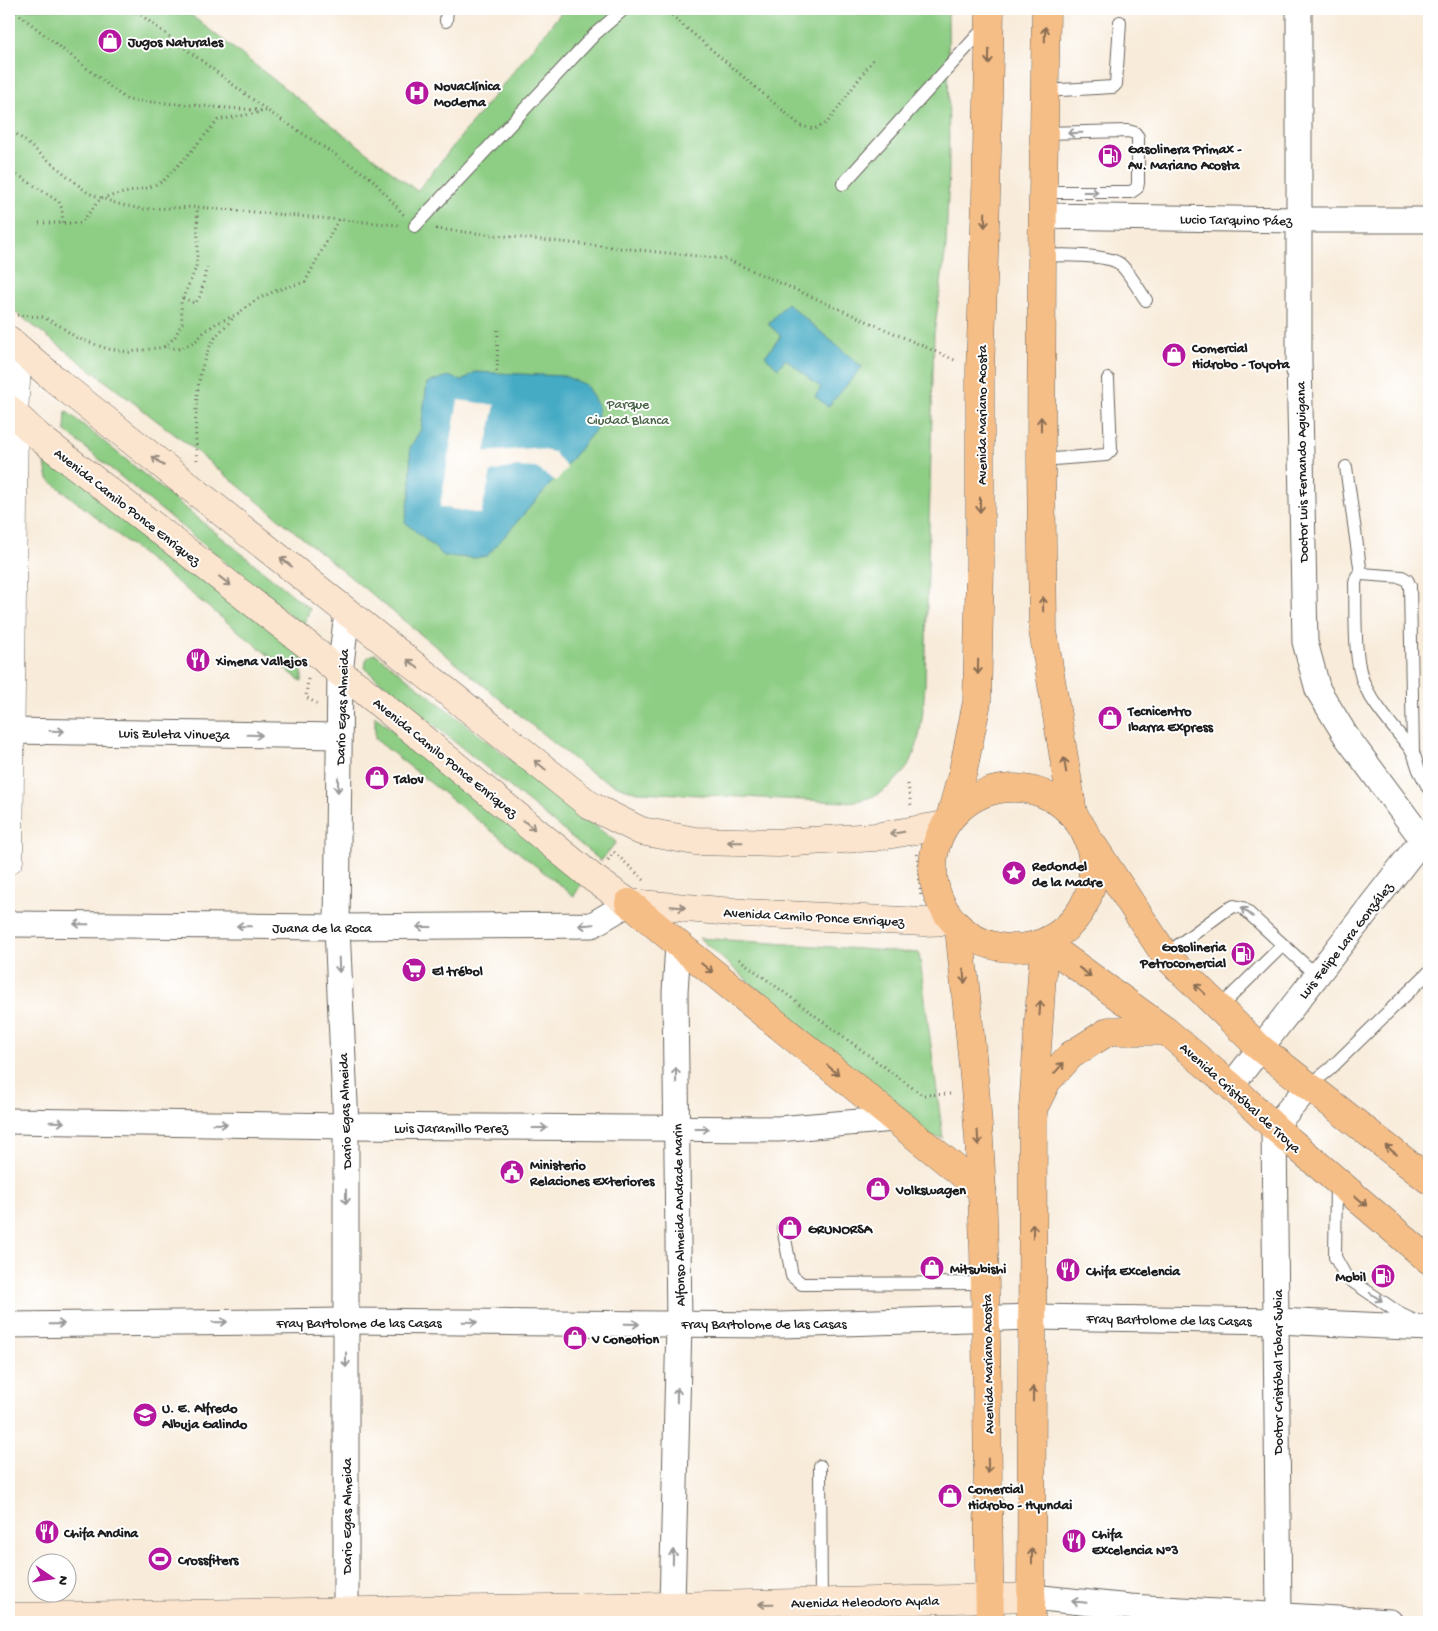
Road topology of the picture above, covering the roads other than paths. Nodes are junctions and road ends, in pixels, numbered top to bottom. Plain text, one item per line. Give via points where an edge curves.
1 (624, 9) edge
2 (1046, 9) edge
3 (1299, 9) edge
4 (990, 15) edge
5 (1120, 22) dead end
6 (1044, 92) junction
7 (1043, 133) junction
8 (843, 184) dead end
9 (1042, 204) junction
10 (1299, 220) junction
11 (1429, 220) edge
12 (415, 226) road end
13 (1042, 256) junction
14 (1146, 300) dead end
15 (14, 335) edge
16 (1108, 379) dead end
17 (11, 411) edge
18 (1041, 460) junction
19 (1346, 467) dead end
20 (1361, 574) junction
21 (348, 612) junction
22 (340, 673) junction
23 (10, 731) edge
24 (339, 736) junction
25 (1413, 752) junction
26 (1429, 789) edge
27 (1073, 813) junction
28 (947, 822) junction
29 (1426, 836) edge
30 (1088, 839) junction
31 (9, 860) edge
32 (629, 903) junction
33 (9, 924) edge
34 (956, 924) junction
35 (337, 927) junction
36 (678, 944) junction
37 (1045, 944) junction
38 (1283, 945) junction
39 (1165, 955) junction
40 (1429, 972) edge
41 (1317, 976) junction
42 (1219, 1008) junction
43 (1166, 1031) junction
44 (1260, 1048) junction
45 (1310, 1085) junction
46 (1231, 1086) junction
47 (1033, 1109) junction
48 (894, 1119) junction
49 (9, 1121) edge
50 (346, 1126) junction
51 (1274, 1127) junction
52 (677, 1128) junction
53 (1336, 1179) junction
54 (1429, 1180) edge
55 (982, 1190) junction
56 (783, 1228) dead end
57 (1429, 1260) edge
58 (985, 1283) junction
59 (1033, 1317) junction
60 (986, 1318) junction
61 (346, 1321) junction
62 (1277, 1321) junction
63 (1429, 1322) edge
64 (679, 1324) junction
65 (9, 1325) edge
66 (1429, 1328) edge
67 (820, 1466) dead end
68 (902, 1601) junction
69 (821, 1603) junction
70 (672, 1606) junction
71 (1130, 1607) junction
72 (990, 1610) edge
73 (1032, 1610) edge
74 (346, 1612) junction
75 (1279, 1616) junction
76 (9, 1617) edge
77 (925, 1622) edge
78 (1089, 1622) edge
79 (1390, 1622) edge

1 - 12 lane via 595,34
6 -> 2 main road
3 - 10 street, Doctor Luis Fernando Aguigana
4 - 8 lane
4 -> 28 main road, Avenida Mariano Acosta via 980,371 977,702 963,770
5 - 6 lane via 1116,84 1113,87
6 - 7 main road
7 - 9 main road
9 -> 7 lane via 1131,192 1138,183 1138,137 1135,133
9 - 10 street, Lucio Tarquino Páez
9 - 13 main road
10 - 11 street, Lucio Tarquino Páez
10 - 29 street, Doctor Luis Fernando Aguigana via 1305,642 1318,690 1346,736
13 - 14 lane via 1068,255 1107,259 1120,264
18 -> 13 main road
15 - 17 street
21 -> 15 main road
16 - 18 lane via 1110,450 1106,455
17 -> 22 main road, Avenida Camilo Ponce Enriquez via 39,437 310,646
17 - 23 street
27 -> 18 main road via 1043,631
19 - 20 lane
20 - 25 lane via 1355,583 1358,666 1377,705
20 - 25 lane via 1402,577 1410,586
21 - 22 street, Dario Egas Almeida
28 -> 21 main road via 875,837 778,843 695,841 641,830 591,806
22 - 24 street, Dario Egas Almeida
22 -> 32 main road, Avenida Camilo Ponce Enriquez via 593,878
23 -> 24 street, Luis Zuleta Vinueza
23 - 31 street
24 -> 35 street, Dario Egas Almeida
25 - 26 lane
27 - 28 main road via 1054,798 1033,789 1010,787 987,791 973,798
27 - 30 main road
28 - 34 main road via 938,840 933,874 943,907
29 - 41 street, Luis Felipe Lara González
30 - 37 main road via 1093,860 1092,882 1085,904 1072,922
30 - 39 main road
32 -> 34 main road, Avenida Camilo Ponce Enriquez via 744,913
32 -> 35 street, Juana de la Roca via 592,925
32 - 36 main road
35 -> 33 street, Juana de la Roca
34 - 37 main road via 976,940 995,947
34 -> 55 main road, Avenida Mariano Acosta via 971,1034
35 -> 50 street, Dario Egas Almeida
36 -> 48 main road
52 -> 36 street, Alfonso Almeida Andrade Marin
37 -> 43 main road, Avenida Cristóbal de Troya
47 -> 37 main road
38 -> 39 lane via 1243,908 1234,906
38 - 41 lane
38 - 42 lane
42 -> 39 main road
40 - 45 lane
41 - 44 street, Luis Felipe Lara González
42 - 44 main road
43 - 46 main road, Avenida Cristóbal de Troya
47 -> 43 main road via 1047,1081 1071,1055 1109,1031
44 - 45 main road
44 - 46 street, Luis Felipe Lara González
45 - 51 street
54 -> 45 main road
46 - 51 main road, Avenida Cristóbal de Troya
59 -> 47 main road
52 -> 48 street, Luis Jaramillo Perez via 778,1129
48 - 55 main road
49 -> 50 street, Luis Jaramillo Perez
50 -> 52 street, Luis Jaramillo Perez
50 -> 61 street, Dario Egas Almeida
51 - 53 main road, Avenida Cristóbal de Troya
51 - 62 street, Doctor Cristóbal Tobar Subia
52 - 64 street, Alfonso Almeida Andrade Marin
53 -> 57 main road, Avenida Cristóbal de Troya
53 -> 63 lane via 1335,1257 1346,1277 1402,1315 1417,1322
55 - 58 main road, Avenida Mariano Acosta
56 - 58 lane via 792,1276 802,1284
58 - 60 main road, Avenida Mariano Acosta
59 - 60 street, Fray Bartolome de las Casas
59 - 62 street, Fray Bartolome de las Casas
73 -> 59 main road
60 - 64 street, Fray Bartolome de las Casas via 781,1325
60 -> 72 main road, Avenida Mariano Acosta
61 -> 64 street, Fray Bartolome de las Casas
65 -> 61 street, Fray Bartolome de las Casas
61 -> 74 street, Dario Egas Almeida
62 - 66 street, Fray Bartolome de las Casas
62 - 75 street, Doctor Cristóbal Tobar Subia
70 -> 64 street, Alfonso Almeida Andrade Marin
67 - 69 lane
68 - 69 main road, Avenida Heleodoro Ayala
68 - 72 main road, Avenida Heleodoro Ayala
68 - 77 main road
69 -> 70 main road, Avenida Heleodoro Ayala
70 - 74 main road, Avenida Heleodoro Ayala
71 -> 73 street, Avenida Heleodoro Ayala
71 - 75 street, Avenida Heleodoro Ayala
71 - 78 street via 1105,1611
72 - 73 main road, Avenida Heleodoro Ayala
74 - 76 main road, Avenida Heleodoro Ayala
75 - 79 street, Avenida Heleodoro Ayala

